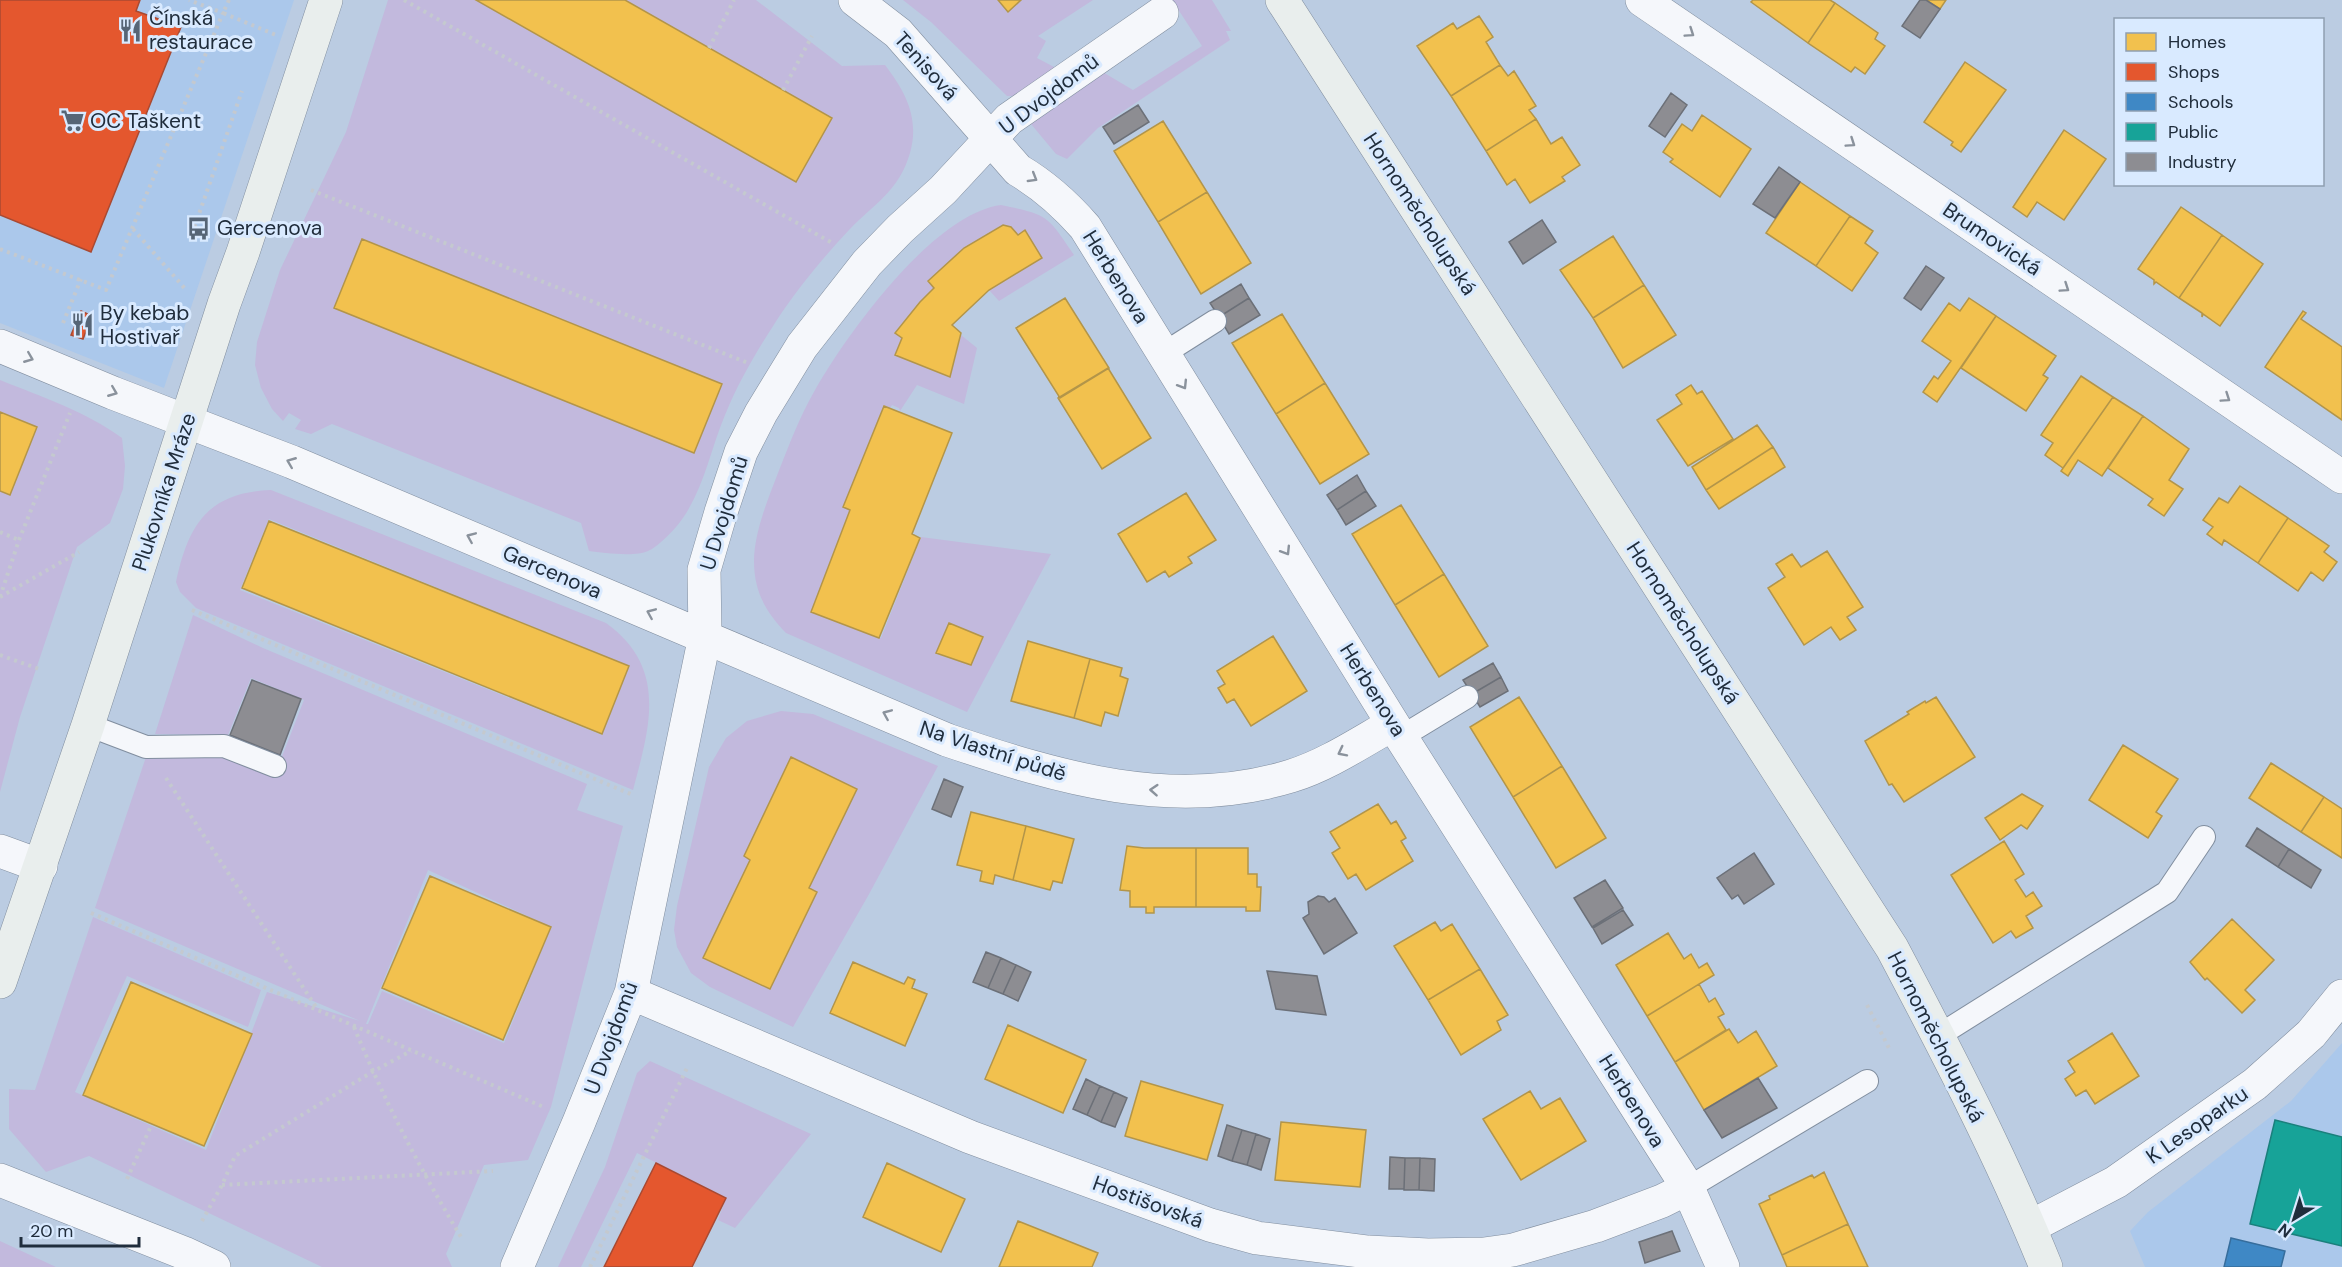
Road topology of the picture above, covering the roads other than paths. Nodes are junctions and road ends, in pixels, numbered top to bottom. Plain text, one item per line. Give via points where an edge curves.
1 (326, 0) edge
2 (855, 0) edge
3 (1282, 0) edge
4 (1642, 0) edge
5 (1162, 13) dead end
6 (991, 138) junction
7 (1215, 321) dead end
8 (0, 346) edge
9 (1163, 354) junction
10 (187, 422) junction
11 (2342, 477) edge
12 (705, 636) junction
13 (1467, 698) dead end
14 (88, 725) junction
15 (1397, 730) junction
16 (275, 766) dead end
17 (2204, 837) dead end
18 (0, 851) edge
19 (41, 866) junction
20 (0, 982) edge
21 (631, 993) junction
22 (2342, 996) edge
23 (1938, 1036) junction
24 (1867, 1081) dead end
25 (0, 1180) edge
26 (1688, 1188) junction
27 (2030, 1227) junction
28 (214, 1267) edge
29 (517, 1267) edge
30 (1723, 1267) edge
31 (2046, 1267) edge

1 - 10 street, Plukovníka Mráze
2 - 6 street, Tenisová via 898,33
3 - 23 street, Hornoměcholupská via 1834,856 1892,948
4 -> 11 street, Brumovická
5 - 6 street, U Dvojdomů via 1009,119
6 -> 9 street, Herbenova via 1018,170 1042,184 1085,227
6 - 12 street, U Dvojdomů via 867,263 802,346 761,413 741,452 704,570
7 - 9 lane
8 -> 10 street, Gercenova
9 -> 15 street, Herbenova
12 -> 10 street, Gercenova via 292,462
10 - 14 street, Plukovníka Mráze
15 -> 12 street, Na Vlastní půdě via 1272,781 1201,792 1120,786 1040,770 947,740
12 - 21 street, U Dvojdomů
13 - 15 lane
14 - 16 lane via 146,747 224,746
14 - 19 street, Plukovníka Mráze
15 - 26 street, Herbenova
17 - 23 lane via 2167,892
18 - 19 street
19 - 20 street, Plukovníka Mráze
21 - 26 street, Hostišovská via 970,1137 1257,1238 1358,1251 1484,1254 1513,1250 1596,1226
21 - 29 street, U Dvojdomů
22 - 27 street, K Lesoparku via 2311,1034 2255,1084 2116,1182
23 - 27 street, Hornoměcholupská
24 - 26 lane
25 - 28 street
26 - 30 street, Herbenova
27 - 31 street, Hornoměcholupská

